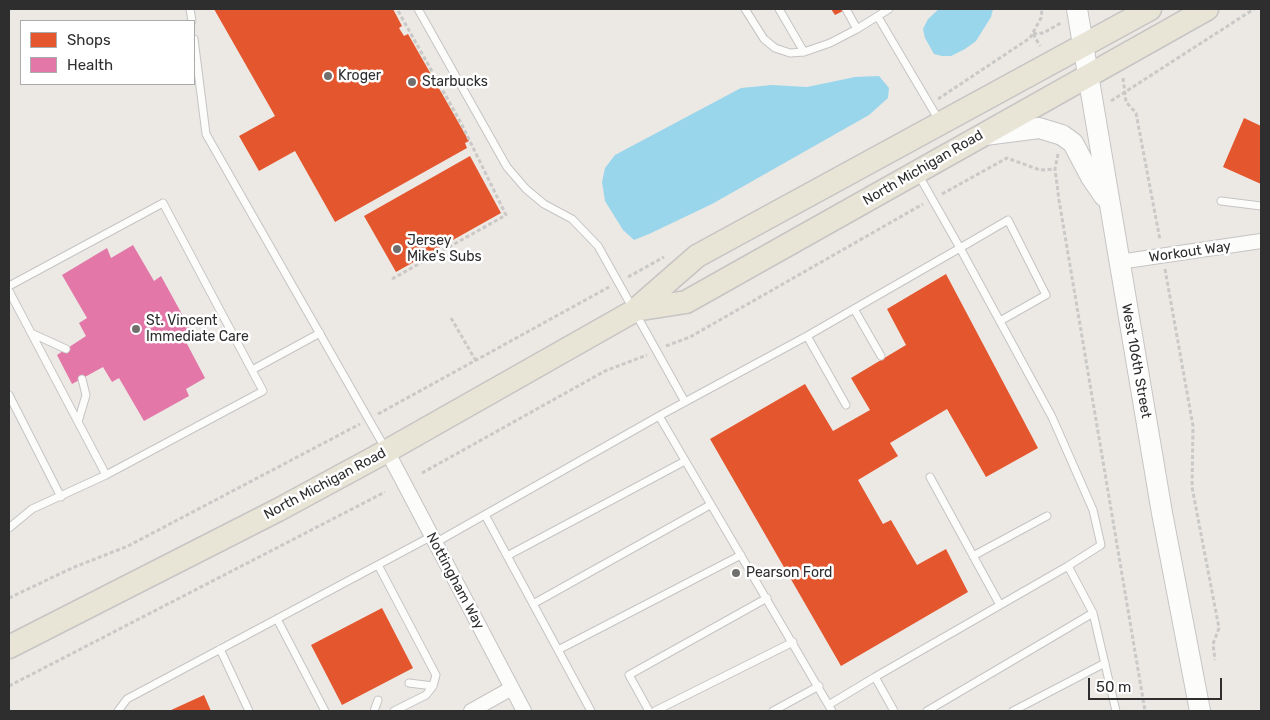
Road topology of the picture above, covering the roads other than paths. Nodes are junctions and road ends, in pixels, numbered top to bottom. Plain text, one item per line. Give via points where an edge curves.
1 (418, 9) edge
2 (745, 9) edge
3 (779, 9) edge
4 (846, 9) edge
5 (889, 9) edge
6 (1077, 9) edge
7 (1150, 9) edge
8 (1207, 9) edge
9 (878, 17) junction
10 (857, 29) junction
11 (1083, 46) junction
12 (195, 47) edge
13 (804, 52) junction
14 (1088, 76) junction
15 (941, 124) junction
16 (978, 136) junction
17 (916, 172) junction
18 (1221, 201) dead end
19 (1109, 202) junction
20 (1261, 206) edge
21 (1261, 241) edge
22 (960, 248) junction
23 (1119, 262) junction
24 (9, 286) edge
25 (9, 291) edge
26 (634, 310) junction
27 (854, 310) junction
28 (1000, 321) junction
29 (31, 333) junction
30 (320, 333) junction
31 (808, 336) junction
32 (66, 349) dead end
33 (881, 356) dead end
34 (252, 370) junction
35 (82, 379) dead end
36 (9, 395) edge
37 (685, 402) junction
38 (846, 405) dead end
39 (660, 416) junction
40 (78, 422) junction
41 (387, 451) junction
42 (685, 460) junction
43 (106, 475) junction
44 (930, 477) dead end
45 (61, 497) junction
46 (710, 505) junction
47 (485, 515) junction
48 (1047, 516) dead end
49 (9, 528) edge
50 (434, 540) junction
51 (507, 556) junction
52 (741, 556) junction
53 (973, 556) junction
54 (378, 565) junction
55 (1068, 566) junction
56 (767, 598) junction
57 (533, 604) junction
58 (1000, 605) junction
59 (1093, 613) junction
60 (277, 619) junction
61 (793, 642) junction
62 (9, 647) edge
63 (220, 649) junction
64 (558, 650) junction
65 (1105, 663) junction
66 (875, 677) junction
67 (409, 683) dead end
68 (433, 686) junction
69 (819, 686) junction
70 (512, 688) junction
71 (378, 700) dead end
72 (831, 707) edge
73 (118, 711) edge
74 (249, 711) edge
75 (325, 711) edge
76 (374, 711) edge
77 (394, 711) edge
78 (471, 711) edge
79 (524, 711) edge
80 (592, 711) edge
81 (649, 711) edge
82 (655, 711) edge
83 (773, 711) edge
84 (894, 711) edge
85 (927, 711) edge
86 (1013, 711) edge
87 (1116, 711) edge
88 (1200, 711) edge

1 - 26 lane via 507,167 526,189 544,204 572,219 593,239
2 - 13 lane via 764,39 775,48 790,54
3 - 13 lane
4 - 10 lane
5 - 9 lane
6 - 11 street, West 106th Street
7 - 11 main road, North Michigan Road
8 - 14 main road, North Michigan Road
9 - 10 lane
9 - 15 lane
10 - 13 lane
11 - 14 street, West 106th Street
11 - 15 main road, North Michigan Road
12 - 30 lane via 206,134
14 - 16 main road, North Michigan Road
14 - 19 street, West 106th Street
15 - 26 main road, North Michigan Road via 697,256
16 - 17 main road, North Michigan Road
16 - 19 street via 1039,128 1062,135 1073,143
17 - 22 lane
17 - 26 main road, North Michigan Road via 686,302
18 - 20 lane
19 - 23 street, West 106th Street
21 - 23 street, Workout Way
22 - 27 lane
22 - 28 lane
22 - 28 lane via 1008,220 1046,295
23 - 88 street, West 106th Street via 1177,598
24 - 34 lane via 163,203
25 - 29 lane
26 - 37 lane
26 - 41 main road, North Michigan Road
27 - 31 lane
27 - 33 lane
28 - 55 lane via 1052,417 1092,510 1101,545
29 - 32 lane
29 - 40 lane
30 - 34 lane
30 - 41 lane
31 - 37 lane
31 - 38 lane
34 - 43 lane via 263,390
35 - 40 lane via 86,395
36 - 45 lane
37 - 39 lane
39 - 42 lane
39 - 47 lane
40 - 43 lane
41 - 50 street, Nottingham Way
41 - 62 main road, North Michigan Road
42 - 46 lane
42 - 51 lane
43 - 45 lane
44 - 53 lane
45 - 49 lane via 32,509
46 - 52 lane
46 - 57 lane
47 - 50 lane
47 - 51 lane
48 - 53 lane
50 - 54 lane
50 - 70 street, Nottingham Way
51 - 57 lane
52 - 56 lane
52 - 64 lane
53 - 58 lane
54 - 60 lane
54 - 68 lane via 436,675
55 - 58 lane
55 - 59 lane
56 - 61 lane
56 - 81 lane via 629,674
57 - 64 lane
58 - 66 lane
59 - 65 lane
59 - 85 lane
60 - 63 lane
60 - 75 lane
61 - 69 lane
61 - 82 lane
63 - 73 lane via 128,699
63 - 74 lane
64 - 80 lane
65 - 86 lane
65 - 87 lane
66 - 72 lane
66 - 84 lane
67 - 68 lane
68 - 77 lane via 426,695
69 - 72 lane
69 - 83 lane
70 - 78 street
70 - 79 street, Nottingham Way
71 - 76 lane

